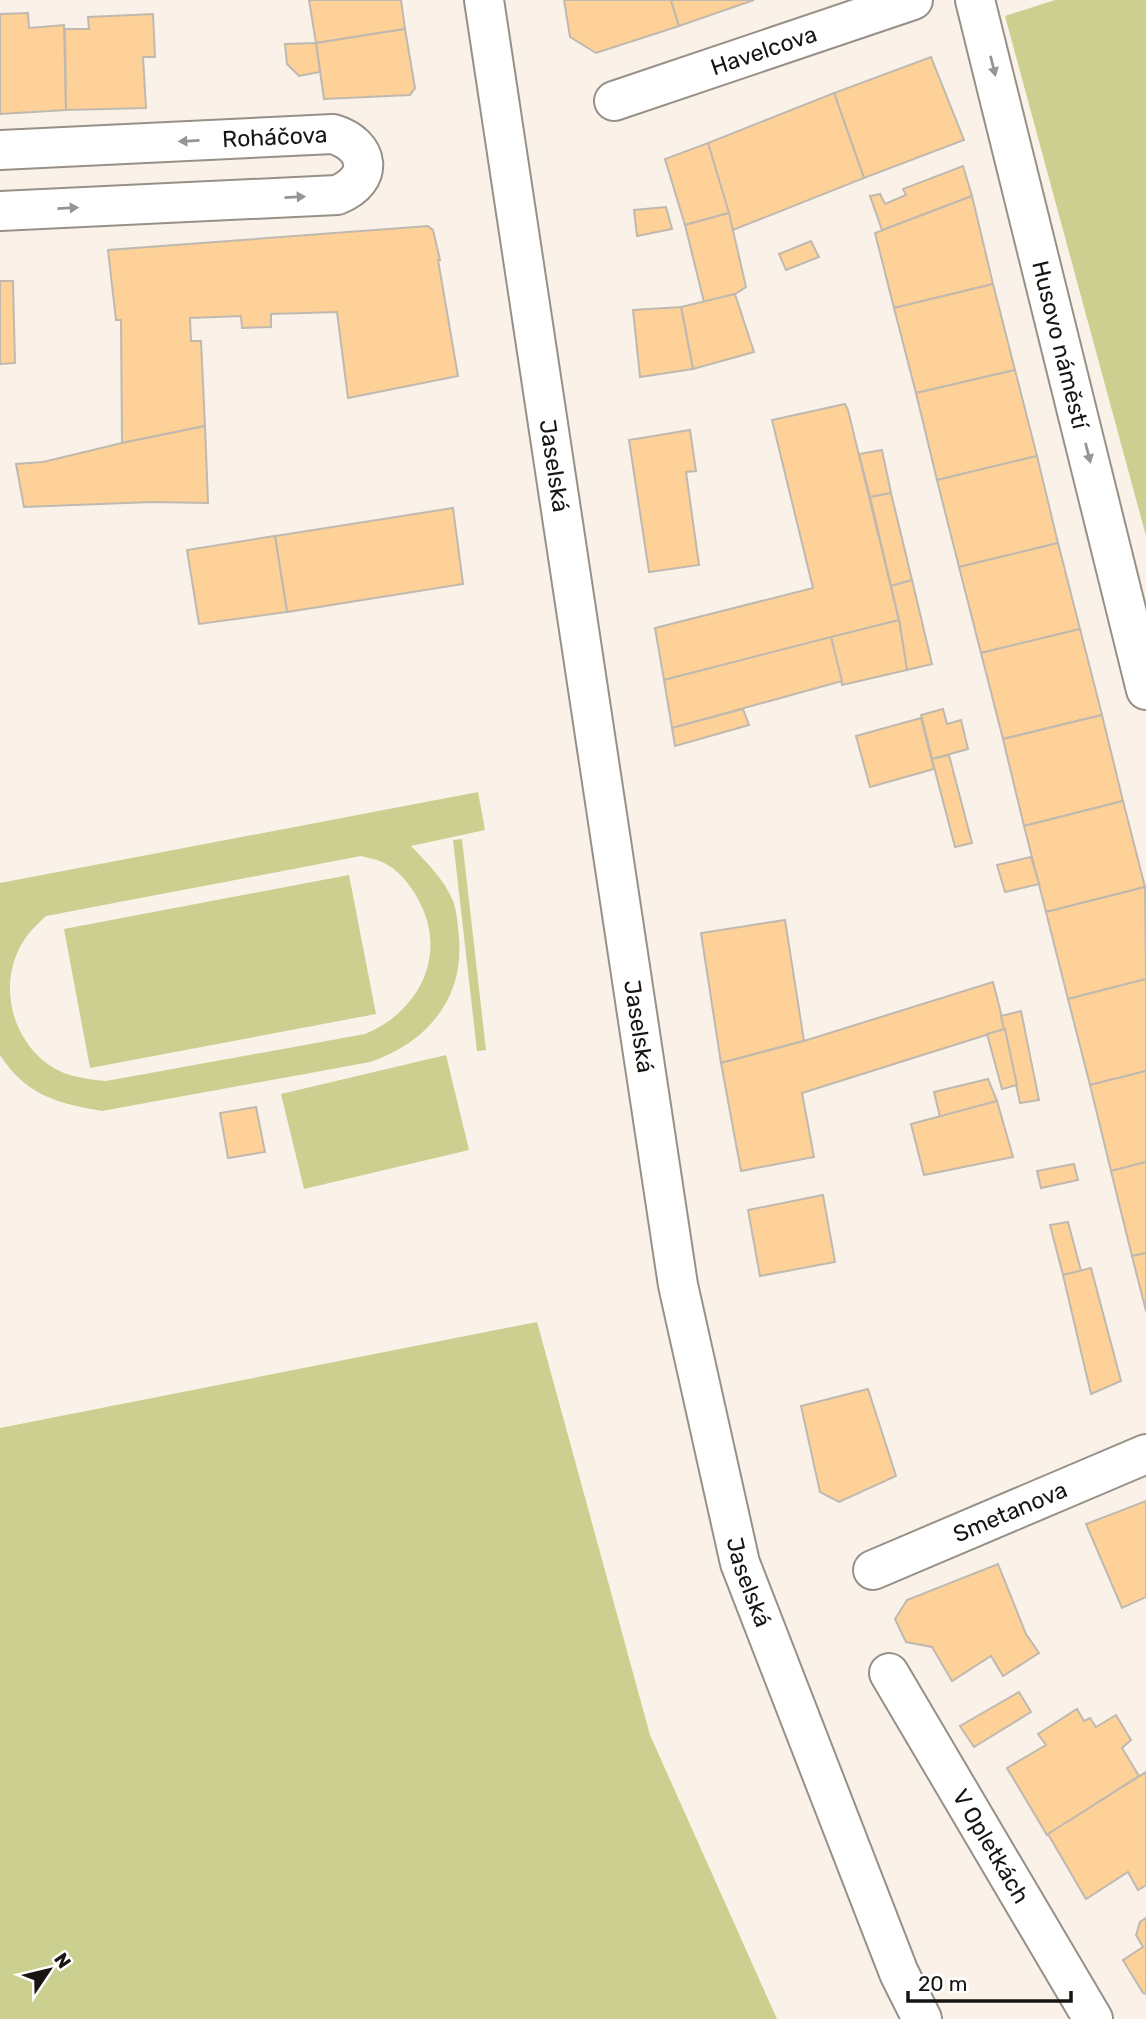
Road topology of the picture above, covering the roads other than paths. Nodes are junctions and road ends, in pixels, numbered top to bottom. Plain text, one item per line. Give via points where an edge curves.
1 (484, 0) edge
2 (913, 0) edge
3 (975, 0) edge
4 (614, 101) dead end
5 (0, 150) edge
6 (0, 211) edge
7 (1146, 690) edge
8 (1146, 1454) edge
9 (873, 1570) dead end
10 (889, 1673) dead end
11 (922, 2019) edge
12 (1093, 2019) edge

1 - 11 street, Jaselská via 678,1285 740,1563 899,1973
2 - 4 street, Havelcova
3 -> 7 street, Husovo náměstí
6 -> 5 street, Roháčova via 337,195 351,189 363,163 359,148 333,134
8 - 9 street, Smetanova
10 - 12 street, V Opletkách

